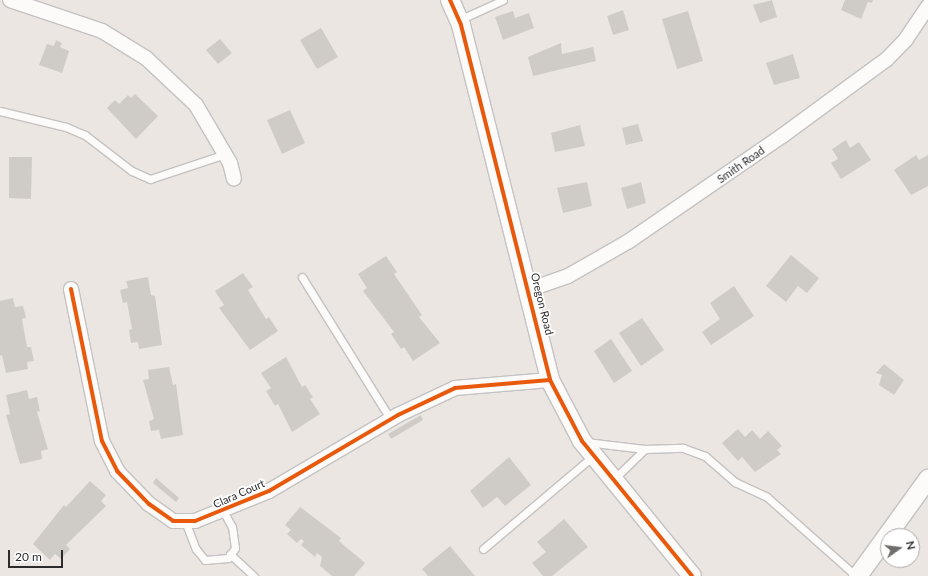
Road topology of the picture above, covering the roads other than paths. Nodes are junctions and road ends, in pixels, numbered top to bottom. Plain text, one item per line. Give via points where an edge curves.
1 (10, 0) edge
2 (450, 0) edge
3 (503, 0) edge
4 (928, 6) edge
5 (459, 20) junction
6 (0, 111) edge
7 (225, 154) junction
8 (234, 179) dead end
9 (302, 278) dead end
10 (71, 289) dead end
11 (528, 290) junction
12 (550, 380) junction
13 (391, 420) junction
14 (582, 441) junction
15 (645, 449) junction
16 (593, 456) junction
17 (612, 480) junction
18 (926, 486) edge
19 (223, 511) junction
20 (185, 521) junction
21 (483, 549) dead end
22 (230, 554) junction
23 (254, 576) edge
24 (692, 576) edge
25 (857, 576) edge

1 - 7 street via 102,31 146,58 196,105
2 - 5 street, Oregon Road
3 - 5 lane
4 - 11 street, Smith Road via 906,39 887,59 782,136 629,241 568,276
5 - 11 street, Oregon Road
6 - 7 lane via 66,127 84,135 132,171 150,179
7 - 8 street
9 - 13 lane
10 - 20 street, Clara Court via 102,441 114,465 149,504 173,521
11 - 12 street, Oregon Road
12 - 13 street, Clara Court via 455,388
12 - 14 street, Oregon Road
13 - 19 street, Clara Court via 269,491
14 - 15 lane
14 - 16 street, Oregon Road
15 - 17 lane
15 - 25 lane via 683,448 706,456 735,482 766,497
16 - 17 street, Oregon Road
16 - 21 lane
17 - 24 street, Oregon Road
18 - 25 street
19 - 20 street, Clara Court via 195,521
19 - 22 lane via 232,527 234,548
20 - 22 lane via 196,549 205,560 228,558
22 - 23 lane

